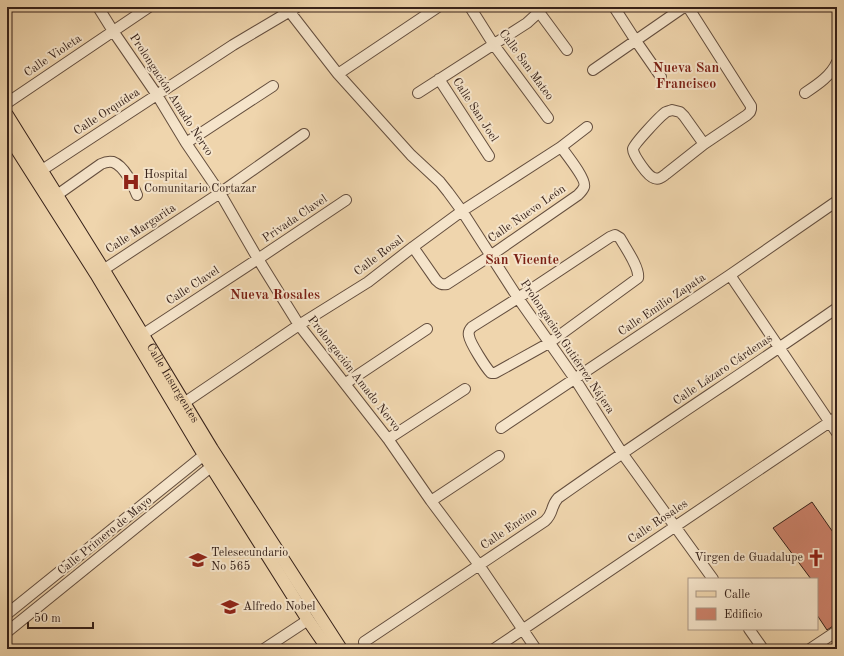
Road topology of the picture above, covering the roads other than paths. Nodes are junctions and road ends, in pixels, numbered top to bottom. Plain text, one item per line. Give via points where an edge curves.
1 (98, 7) edge
2 (149, 7) edge
3 (438, 7) edge
4 (470, 7) edge
5 (614, 7) edge
6 (684, 7) edge
7 (688, 7) edge
8 (291, 8) edge
9 (541, 10) edge
10 (113, 32) junction
11 (636, 41) junction
12 (494, 45) junction
13 (566, 50) dead end
14 (837, 62) edge
15 (593, 70) dead end
16 (338, 74) junction
17 (661, 76) dead end
18 (439, 79) junction
19 (273, 86) dead end
20 (418, 93) dead end
21 (804, 93) dead end
22 (157, 95) junction
23 (7, 103) edge
24 (7, 115) edge
25 (548, 118) dead end
26 (587, 127) dead end
27 (7, 134) edge
28 (304, 134) dead end
29 (186, 143) junction
30 (704, 144) junction
31 (561, 147) junction
32 (489, 156) dead end
33 (38, 173) junction
34 (220, 193) junction
35 (137, 194) dead end
36 (57, 195) junction
37 (346, 200) dead end
38 (837, 201) edge
39 (462, 211) junction
40 (413, 247) junction
41 (490, 256) junction
42 (258, 259) junction
43 (100, 272) junction
44 (730, 275) junction
45 (518, 298) junction
46 (837, 308) edge
47 (299, 325) junction
48 (427, 329) dead end
49 (142, 335) junction
50 (549, 343) junction
51 (779, 348) junction
52 (575, 379) junction
53 (346, 384) junction
54 (465, 389) dead end
55 (180, 405) junction
56 (833, 419) edge
57 (501, 428) dead end
58 (837, 433) edge
59 (388, 439) junction
60 (208, 452) junction
61 (622, 452) junction
62 (499, 456) dead end
63 (215, 463) junction
64 (431, 501) junction
65 (675, 526) junction
66 (479, 565) junction
67 (712, 578) edge
68 (7, 614) edge
69 (308, 620) junction
70 (523, 630) junction
71 (750, 630) edge
72 (837, 631) edge
73 (7, 632) edge
74 (364, 642) dead end
75 (264, 649) edge
76 (328, 649) edge
77 (341, 649) edge
78 (494, 649) edge
79 (536, 649) edge
80 (763, 649) edge
81 (810, 649) edge

1 - 10 street, Prolongación Amado Nervo
2 - 10 street, Calle Violeta
3 - 16 street
4 - 12 street, Calle San Mateo
5 - 11 street
6 - 11 street
7 - 30 street via 751,106 750,112 740,121
8 - 16 street, Prolongacion Gutiérrez Nájera
8 - 22 street, Calle Orquídea
9 - 12 street via 527,23
9 - 13 street
10 - 22 street, Prolongación Amado Nervo
10 - 23 street, Calle Violeta
11 - 15 street
11 - 17 street
12 - 18 street
12 - 25 street, Calle San Mateo
14 - 21 street via 829,74
16 - 39 street, Prolongacion Gutiérrez Nájera via 411,155 440,182
18 - 20 street
18 - 32 street, Calle San Joel
19 - 29 street
22 - 29 street, Prolongación Amado Nervo
22 - 33 street, Calle Orquídea
24 - 33 main road, Calle Insurgentes
26 - 31 street, Calle Rosal
27 - 33 main road, Calle Insurgentes
28 - 34 street, Calle Margarita
29 - 34 street, Prolongación Amado Nervo
30 - 30 street via 659,179 648,174 633,150 665,113 672,110 684,116
31 - 39 street, Calle Rosal
31 - 41 street, Calle Nuevo León via 583,179 584,189
33 - 36 main road, Calle Insurgentes
33 - 43 main road, Calle Insurgentes
34 - 42 street, Prolongación Amado Nervo
34 - 43 street, Calle Margarita
35 - 36 street via 131,180 112,161 101,164
36 - 43 main road, Calle Insurgentes
37 - 42 street, Privada Clavel
38 - 44 street, Calle Emilio Zapata
39 - 40 street, Calle Rosal
39 - 41 street, Prolongacion Gutiérrez Nájera
40 - 41 street, Calle Nuevo León via 436,280 444,285
40 - 47 street, Calle Rosal via 368,282
41 - 45 street, Prolongacion Gutiérrez Nájera
42 - 47 street, Prolongación Amado Nervo
42 - 49 street, Calle Clavel
43 - 49 main road, Calle Insurgentes
43 - 55 main road, Calle Insurgentes
44 - 51 street
44 - 52 street, Calle Emilio Zapata
45 - 50 street, Prolongacion Gutiérrez Nájera
45 - 50 street via 470,330 471,342 489,371 495,372
45 - 50 street via 610,236 620,238 638,269 638,278
46 - 51 street, Calle Lázaro Cárdenas
47 - 53 street, Prolongación Amado Nervo
47 - 55 street, Calle Rosal
48 - 53 street
49 - 55 main road, Calle Insurgentes
50 - 52 street, Prolongacion Gutiérrez Nájera
51 - 56 street
51 - 61 street, Calle Lázaro Cárdenas
52 - 57 street, Calle Emilio Zapata
52 - 61 street, Prolongacion Gutiérrez Nájera
53 - 59 street, Prolongación Amado Nervo
54 - 59 street
55 - 60 main road, Calle Insurgentes
56 - 58 street
56 - 65 street, Calle Rosales
59 - 64 street, Prolongación Amado Nervo
60 - 63 main road, Calle Insurgentes
60 - 68 street, Calle Primero de Mayo
61 - 65 street, Prolongacion Gutiérrez Nájera
61 - 66 street, Calle Encino via 558,498 550,516 544,522
62 - 64 street
63 - 69 main road, Calle Insurgentes
63 - 73 street, Calle Primero de Mayo
63 - 77 main road, Calle Insurgentes
64 - 66 street, Prolongación Amado Nervo
65 - 67 street, Prolongacion Gutiérrez Nájera
65 - 70 street, Calle Rosales
66 - 70 street, Prolongación Amado Nervo
66 - 74 street, Calle Encino
69 - 75 street
69 - 76 main road, Calle Insurgentes
70 - 78 street, Calle Rosales
70 - 79 street, Prolongación Amado Nervo
71 - 80 street
72 - 81 street

